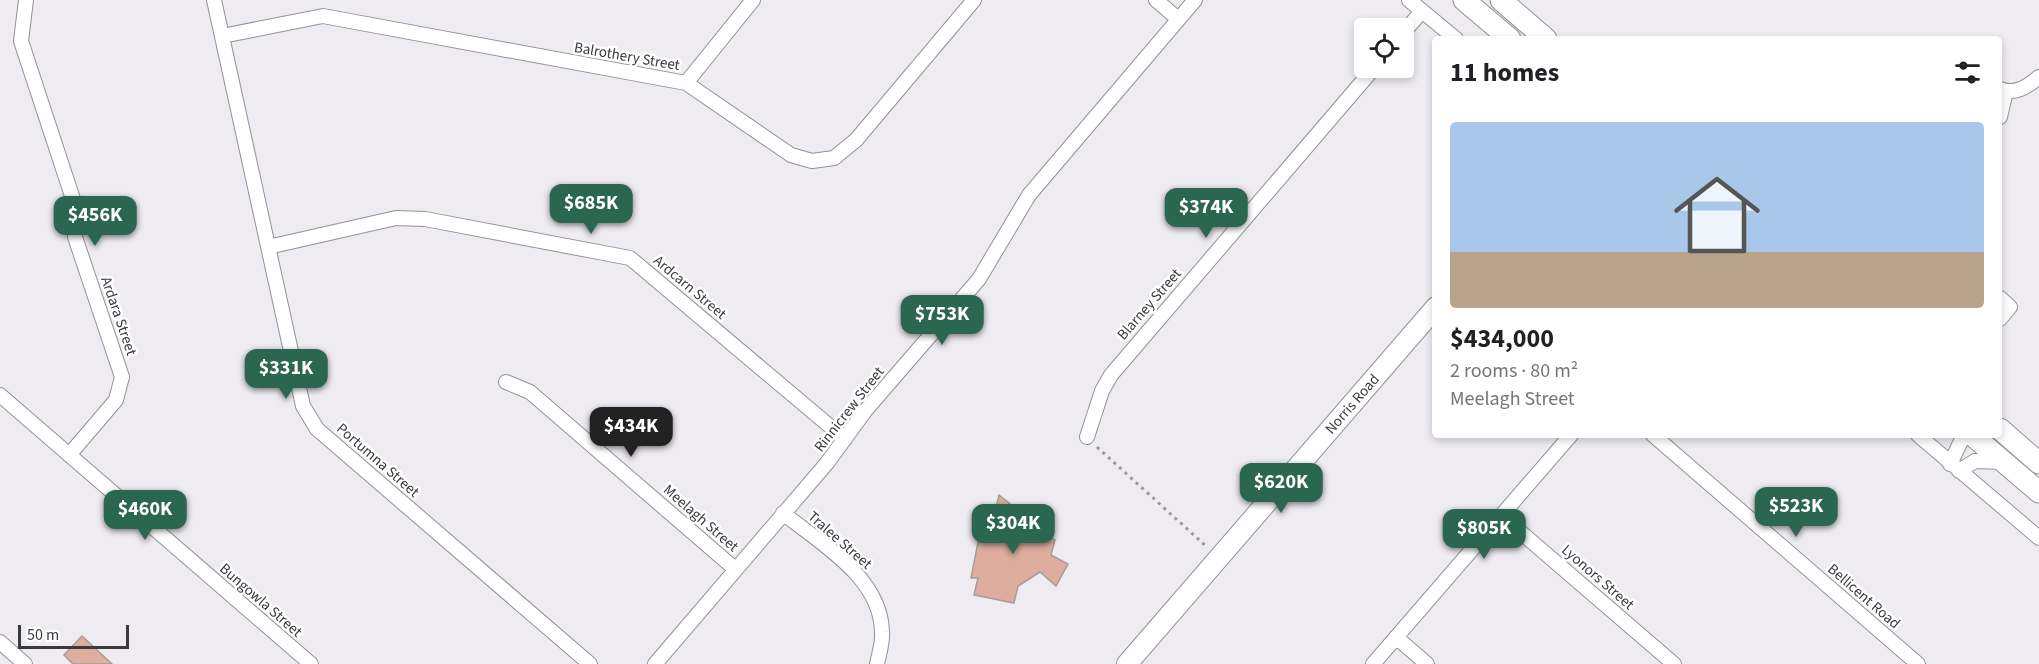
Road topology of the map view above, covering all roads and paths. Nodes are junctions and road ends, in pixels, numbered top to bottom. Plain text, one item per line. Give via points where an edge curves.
1 (26, 0) edge
2 (214, 0) edge
3 (753, 0) edge
4 (974, 0) edge
5 (1156, 0) edge
6 (1195, 0) edge
7 (1409, 0) edge
8 (1464, 0) edge
9 (1501, 0) edge
10 (1422, 11) junction
11 (1178, 19) junction
12 (1414, 20) edge
13 (222, 36) junction
14 (1452, 36) edge
15 (1506, 36) edge
16 (1543, 36) edge
17 (2039, 77) edge
18 (1365, 78) edge
19 (686, 83) junction
20 (2003, 90) edge
21 (268, 247) junction
22 (1432, 313) edge
23 (506, 382) dead end
24 (0, 395) edge
25 (2002, 431) edge
26 (1087, 437) joint
27 (1568, 438) edge
28 (1656, 438) edge
29 (1921, 438) edge
30 (1963, 438) edge
31 (1975, 438) edge
32 (845, 439) junction
33 (69, 454) junction
34 (2003, 462) junction
35 (2039, 463) edge
36 (1955, 467) junction
37 (2039, 492) edge
38 (783, 513) junction
39 (1502, 516) junction
40 (2039, 538) edge
41 (1207, 547) dead end
42 (735, 568) junction
43 (1396, 637) junction
44 (0, 642) edge
45 (25, 664) edge
46 (311, 664) edge
47 (590, 664) edge
48 (655, 664) edge
49 (877, 664) edge
50 (1127, 664) edge
51 (1372, 664) edge
52 (1427, 664) edge
53 (1674, 664) edge
54 (1918, 664) edge

1 - 33 street, Ardara Street via 21,41 74,201 75,237 122,377 116,400
2 - 13 street, Portumna Street
3 - 19 street
4 - 19 street, Balrothery Street via 856,140 834,158 812,161 791,155
5 - 11 street
6 - 11 street, Rinnicrew Street
7 - 10 street
8 - 15 main road
9 - 16 main road
10 - 12 street
10 - 14 street
11 - 32 street, Rinnicrew Street via 1029,195 979,279
13 - 19 street, Balrothery Street via 323,16
13 - 21 street, Portumna Street
17 - 20 street via 2020,90
18 - 26 street, Blarney Street via 1111,375
21 - 32 street, Ardcarn Street via 396,218 425,219 630,258
21 - 47 street, Portumna Street via 303,406 316,429
22 - 50 main road, Norris Road
23 - 42 street, Meelagh Street via 530,392
24 - 33 street, Bungowla Street
25 - 35 main road
26 - 41 path
27 - 39 street
28 - 54 street, Bellicent Road
29 - 36 street
30 - 36 street
31 - 34 main road
32 - 38 street, Rinnicrew Street
33 - 46 street, Bungowla Street
34 - 36 street via 1975,461
34 - 37 main road
36 - 40 street
38 - 42 street, Rinnicrew Street
38 - 49 street, Tralee Street via 859,576 877,601 882,632
39 - 43 street
39 - 53 street, Lyonors Street
42 - 48 street, Rinnicrew Street
43 - 51 street
43 - 52 street
44 - 45 street

